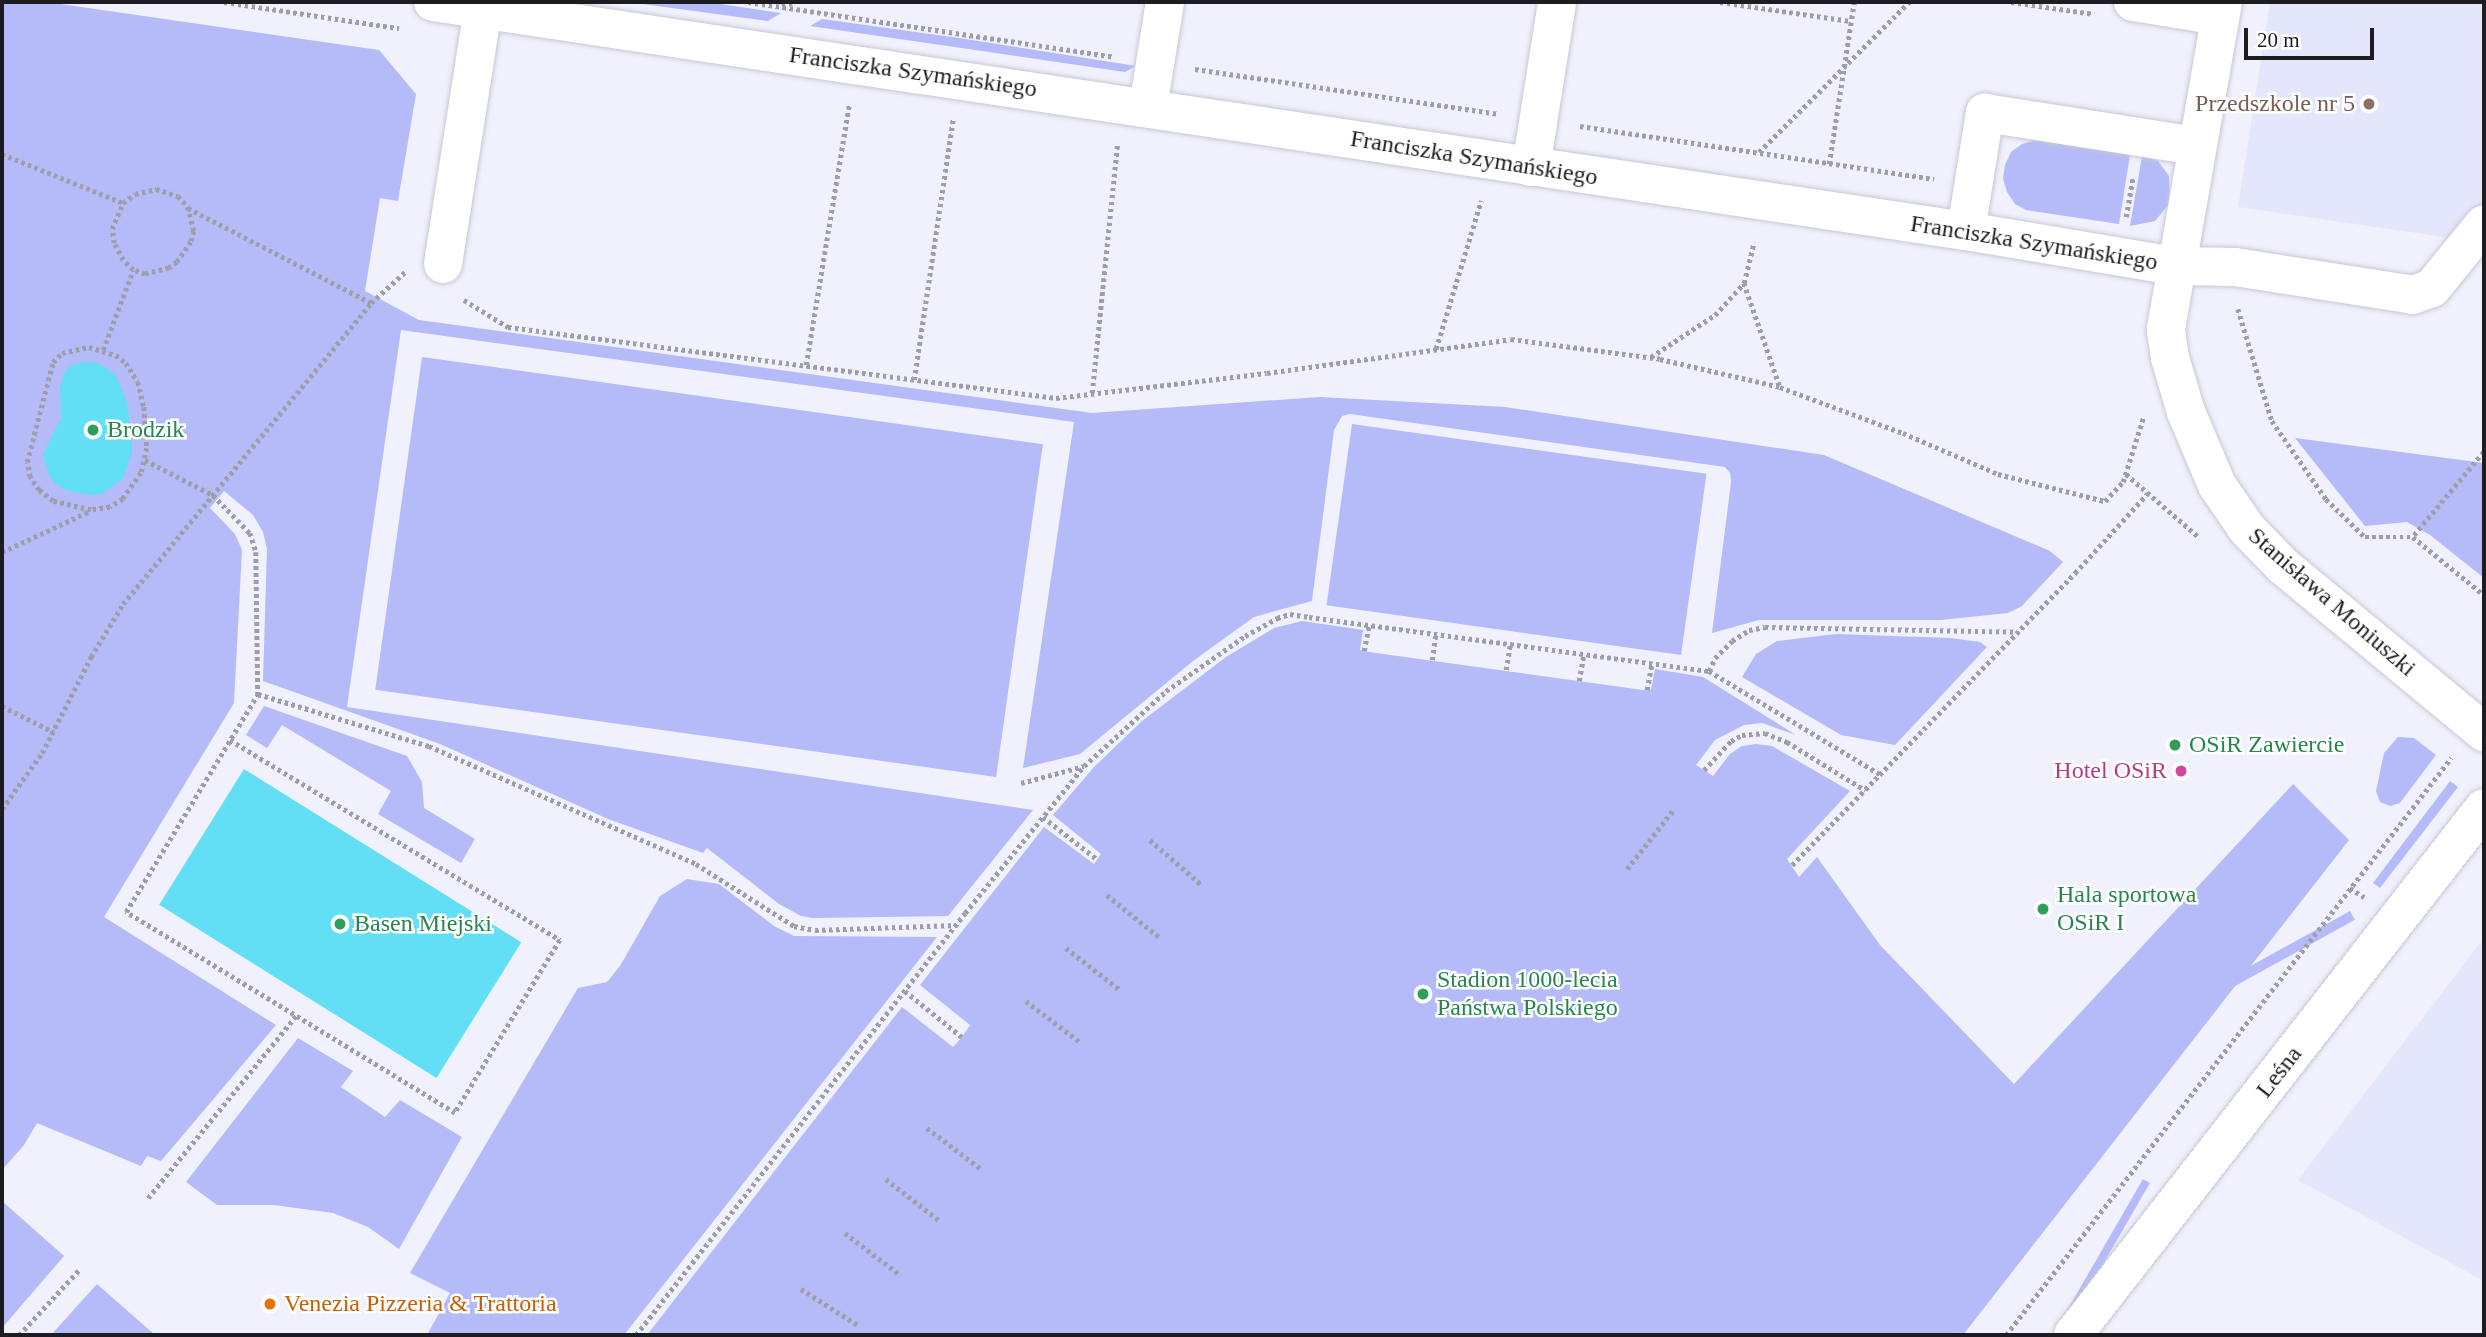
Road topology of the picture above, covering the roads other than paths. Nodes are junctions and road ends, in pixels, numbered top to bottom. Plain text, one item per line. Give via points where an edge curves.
1 (433, 2) edge
2 (1165, 2) edge
3 (1557, 2) edge
4 (2133, 2) edge
5 (483, 5) edge
6 (2221, 9) edge
7 (1148, 107) junction
8 (2196, 146) junction
9 (1531, 167) junction
10 (2484, 224) edge
11 (1966, 231) junction
12 (443, 264) road end
13 (2176, 266) junction
14 (2470, 742) edge
15 (2484, 808) edge
16 (2073, 1335) edge

1 - 5 street, Franciszka Szymańskiego
2 - 7 street
3 - 9 street
4 - 6 street
5 - 7 street, Franciszka Szymańskiego
5 - 12 street
6 - 8 street, Stanisława Moniuszki
7 - 9 street, Franciszka Szymańskiego
8 - 11 street via 1985,113
8 - 13 street, Stanisława Moniuszki
9 - 11 street, Franciszka Szymańskiego
10 - 13 street, Franciszka Szymańskiego via 2432,288 2413,295 2235,267
11 - 13 street, Franciszka Szymańskiego
13 - 14 street, Stanisława Moniuszki via 2166,330 2170,358 2186,412 2217,485 2247,529 2283,566
15 - 16 street, Leśna

